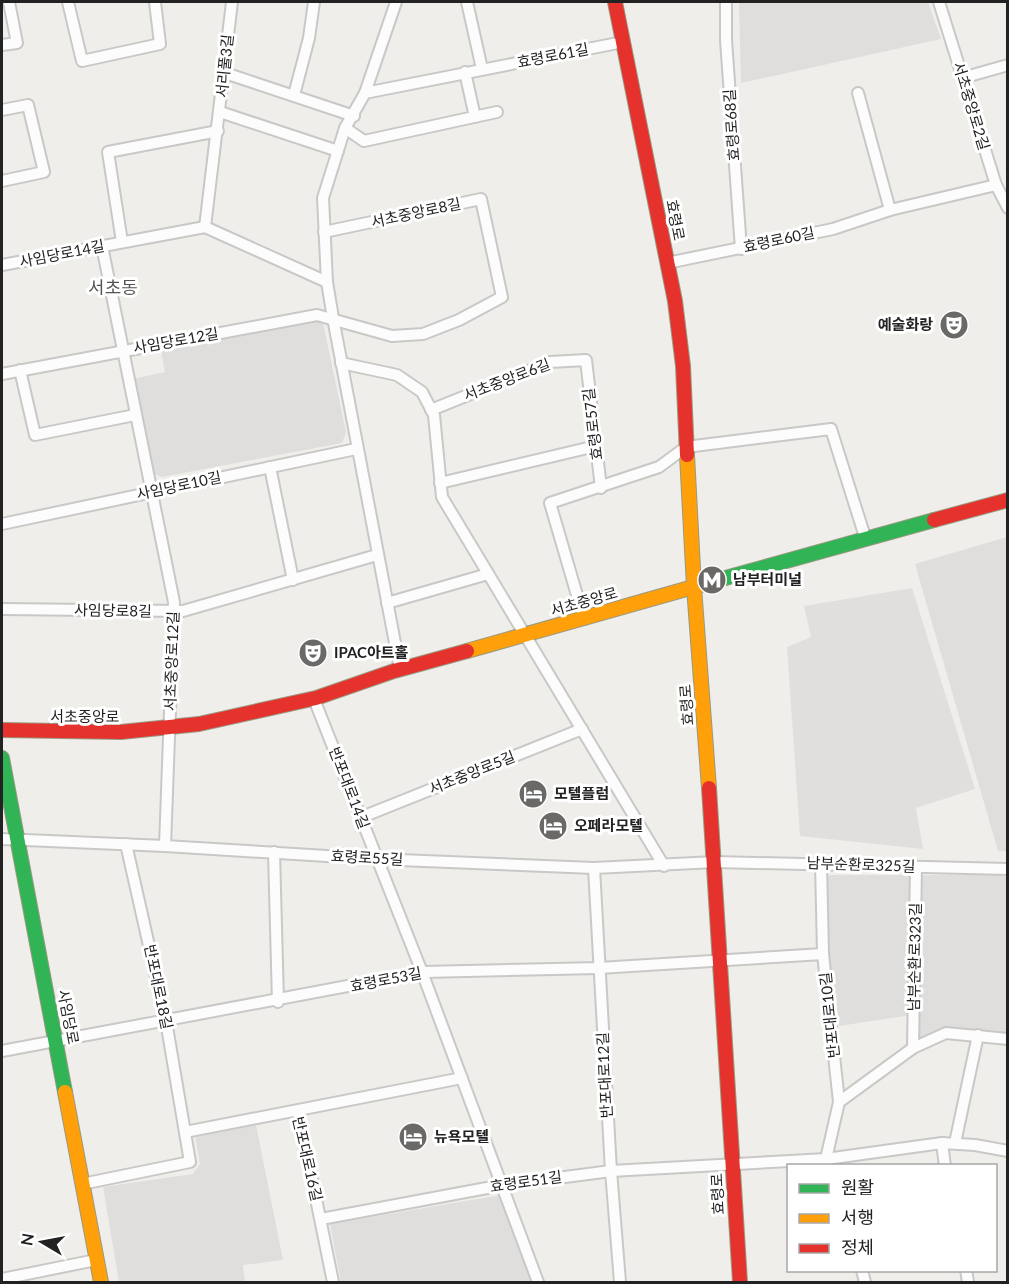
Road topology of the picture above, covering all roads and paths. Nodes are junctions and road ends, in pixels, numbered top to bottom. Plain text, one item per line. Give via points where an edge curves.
1 (9, 2) edge
2 (14, 2) edge
3 (68, 2) edge
4 (155, 2) edge
5 (232, 2) edge
6 (314, 2) edge
7 (396, 2) edge
8 (467, 2) edge
9 (615, 2) edge
10 (726, 2) edge
11 (939, 2) edge
12 (2, 4) edge
13 (623, 42) junction
14 (2, 45) edge
15 (1008, 64) edge
16 (482, 69) junction
17 (465, 72) junction
18 (225, 73) junction
19 (962, 78) junction
20 (365, 93) junction
21 (858, 93) dead end
22 (294, 95) junction
23 (2, 110) edge
24 (220, 112) junction
25 (497, 112) dead end
26 (354, 116) junction
27 (475, 117) junction
28 (345, 128) junction
29 (218, 131) junction
30 (338, 151) junction
31 (2, 181) edge
32 (996, 185) junction
33 (1008, 208) edge
34 (890, 210) junction
35 (204, 226) junction
36 (324, 232) junction
37 (122, 242) junction
38 (102, 246) junction
39 (741, 249) junction
40 (667, 263) junction
41 (2, 265) edge
42 (327, 282) junction
43 (333, 318) junction
44 (122, 351) junction
45 (586, 360) joint
46 (341, 363) junction
47 (20, 370) junction
48 (2, 374) edge
49 (431, 410) junction
50 (135, 415) junction
51 (596, 446) junction
52 (686, 447) junction
53 (356, 449) junction
54 (270, 467) junction
55 (440, 483) junction
56 (601, 488) junction
57 (151, 492) junction
58 (1008, 500) edge
59 (2, 524) edge
60 (865, 537) junction
61 (377, 555) junction
62 (488, 573) junction
63 (293, 579) junction
64 (694, 587) junction
65 (387, 603) junction
66 (2, 609) edge
67 (174, 612) junction
68 (584, 620) junction
69 (527, 636) junction
70 (400, 669) junction
71 (314, 699) junction
72 (582, 729) junction
73 (2, 730) edge
74 (169, 730) junction
75 (2, 758) edge
76 (362, 817) junction
77 (2, 839) edge
78 (18, 840) junction
79 (126, 844) junction
80 (165, 846) junction
81 (274, 852) junction
82 (375, 859) junction
83 (715, 862) junction
84 (821, 863) junction
85 (664, 866) junction
86 (916, 867) junction
87 (594, 868) junction
88 (1008, 869) edge
89 (823, 954) junction
90 (721, 960) junction
91 (599, 968) junction
92 (422, 972) junction
93 (278, 1002) junction
94 (166, 1022) junction
95 (978, 1035) junction
96 (1008, 1039) edge
97 (56, 1043) junction
98 (913, 1048) junction
99 (2, 1051) edge
100 (462, 1078) junction
101 (839, 1102) junction
102 (298, 1111) junction
103 (185, 1132) junction
104 (942, 1143) junction
105 (955, 1143) junction
106 (1008, 1151) edge
107 (827, 1162) edge
108 (733, 1164) junction
109 (945, 1164) edge
110 (611, 1171) junction
111 (82, 1184) junction
112 (502, 1185) junction
113 (321, 1219) junction
114 (96, 1260) junction
115 (2, 1279) edge
116 (100, 1282) edge
117 (333, 1282) edge
118 (538, 1282) edge
119 (620, 1282) edge
120 (740, 1282) edge

1 - 2 street
1 - 12 street
1 - 14 street via 17,43
3 - 4 street via 82,61 160,44
5 - 18 street, 서리풀3길
6 - 22 street
7 - 20 street
8 - 16 street
9 - 13 main road, 효령로
10 - 39 street, 효령로68길
11 - 19 street, 서초중앙로2길
13 - 16 street, 효령로61길
13 - 40 main road, 효령로
15 - 19 street
16 - 17 street, 효령로61길
17 - 20 street, 효령로61길
17 - 27 street
18 - 22 street
18 - 24 street, 서리풀3길
19 - 32 street, 서초중앙로2길
20 - 26 street
21 - 34 street
22 - 26 street
23 - 31 street via 28,105 44,172
24 - 29 street, 서리풀3길
24 - 30 street
25 - 27 street
26 - 28 street
27 - 28 street via 364,141
28 - 30 street
29 - 35 street, 서리풀3길
29 - 37 street, 사임당로14길 via 108,152
30 - 36 street via 323,198
32 - 33 street, 서초중앙로2길
32 - 34 street, 효령로60길
34 - 39 street, 효령로60길 via 833,229
35 - 37 street, 사임당로14길
35 - 42 street
36 - 42 street
36 - 43 street, 서초중앙로8길 via 481,199 502,297 423,334 392,336
37 - 38 street, 사임당로14길
38 - 41 street, 사임당로14길
38 - 44 street, 서초중앙로12길
39 - 40 street, 효령로60길
40 - 52 main road, 효령로 via 682,366
42 - 43 street
43 - 44 street, 사임당로12길 via 317,315
43 - 46 street
44 - 47 street, 사임당로12길
44 - 50 street, 서초중앙로12길
45 - 49 street, 서초중앙로6길 via 550,362
45 - 51 street, 효령로57길
46 - 49 street via 397,375 422,392
46 - 53 street
47 - 48 street, 사임당로12길
47 - 50 street via 35,435
49 - 55 street
50 - 57 street, 서초중앙로12길
51 - 55 street
51 - 56 street, 효령로57길
52 - 56 street via 659,467
52 - 60 street via 831,429
52 - 64 main road, 효령로
53 - 54 street, 사임당로10길
53 - 61 street
54 - 57 street, 사임당로10길
54 - 63 street
55 - 62 street via 442,497
56 - 68 street via 550,503
57 - 59 street, 사임당로10길
57 - 67 street, 서초중앙로12길
58 - 60 main road, 서초중앙로
60 - 64 main road, 서초중앙로
61 - 63 street, 사임당로8길
61 - 65 street
62 - 65 street
62 - 69 street
63 - 67 street, 사임당로8길
64 - 68 main road, 서초중앙로
64 - 83 main road, 효령로
65 - 70 street
66 - 67 street, 사임당로8길
67 - 74 street, 서초중앙로12길
68 - 69 main road, 서초중앙로
69 - 70 main road, 서초중앙로
69 - 72 street
70 - 71 main road, 서초중앙로
71 - 74 main road, 서초중앙로
71 - 76 street, 반포대로14길
72 - 76 street, 서초중앙로5길
72 - 85 street
73 - 74 main road, 서초중앙로 via 97,734
74 - 80 street
75 - 78 main road, 사임당로
76 - 82 street, 반포대로14길
77 - 78 street, 효령로55길
78 - 79 street, 효령로55길
78 - 97 main road, 사임당로
79 - 80 street, 효령로55길
79 - 94 street, 반포대로18길
80 - 81 street, 효령로55길
81 - 82 street, 효령로55길
81 - 93 street
82 - 87 street, 효령로55길
82 - 92 street, 반포대로14길
83 - 84 street, 남부순환로325길
83 - 85 street, 효령로55길
83 - 90 main road, 효령로
84 - 86 street, 남부순환로325길
84 - 89 street, 반포대로10길
85 - 87 street, 효령로55길
86 - 88 street, 남부순환로325길
86 - 98 street, 남부순환로323길
87 - 91 street, 반포대로12길
89 - 90 street
89 - 101 street, 반포대로10길
90 - 91 street, 효령로53길
90 - 108 main road, 효령로
91 - 92 street, 효령로53길
91 - 110 street, 반포대로12길
92 - 93 street, 효령로53길
92 - 100 street, 반포대로14길
93 - 94 street, 효령로53길
94 - 97 street, 효령로53길
94 - 103 street, 반포대로18길
95 - 96 street
95 - 98 street via 946,1033
95 - 105 street
97 - 99 street, 효령로53길
97 - 111 main road, 사임당로
98 - 101 street
100 - 102 street
100 - 112 street, 반포대로14길
101 - 107 street, 반포대로10길
102 - 103 street, 반포대로16길
102 - 113 street, 반포대로16길
103 - 111 street, 반포대로18길 via 190,1162
104 - 105 street, 효령로51길
104 - 107 street, 효령로51길
104 - 109 street
105 - 106 street, 효령로51길
107 - 108 street, 효령로51길
108 - 110 street, 효령로51길
108 - 120 main road, 효령로
110 - 112 street, 효령로51길
110 - 119 street, 반포대로12길
111 - 114 main road, 사임당로
112 - 113 street, 효령로51길
112 - 118 street, 반포대로14길
113 - 117 street, 반포대로16길
114 - 115 street
114 - 116 main road, 사임당로

